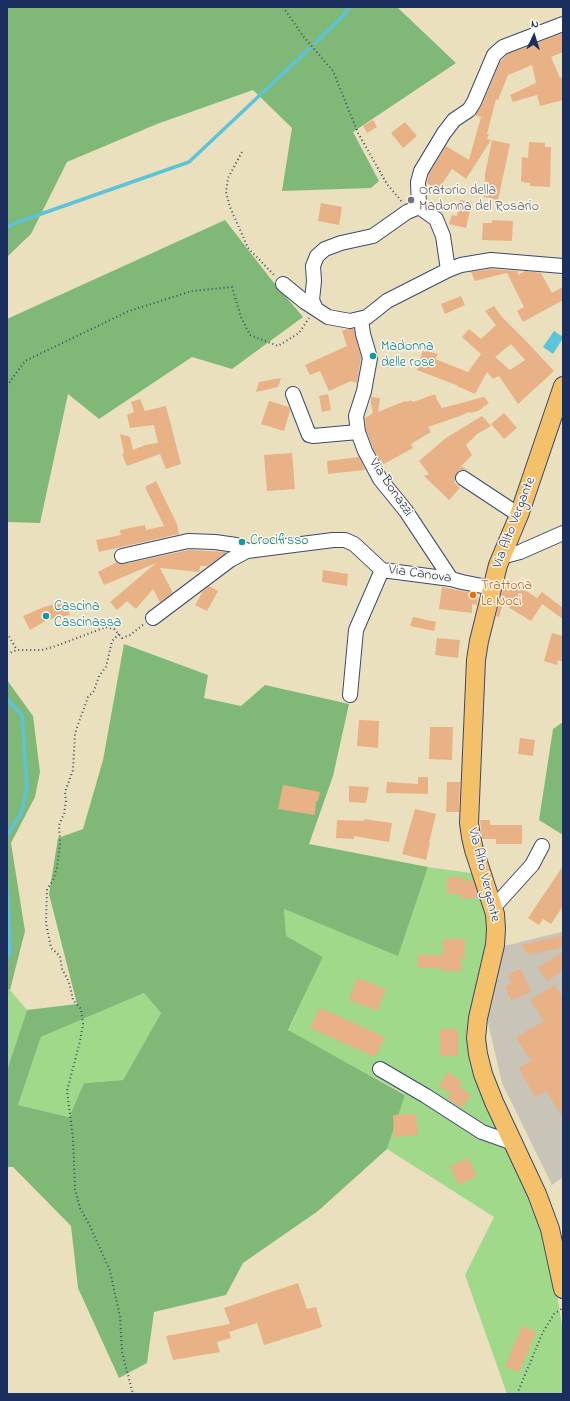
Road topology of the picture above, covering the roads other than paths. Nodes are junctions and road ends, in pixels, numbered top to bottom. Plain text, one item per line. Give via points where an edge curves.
1 (563, 24) edge
2 (414, 209) junction
3 (563, 266) edge
4 (448, 270) junction
5 (283, 284) road end
6 (316, 309) junction
7 (361, 319) junction
8 (563, 386) edge
9 (293, 394) dead end
10 (358, 432) junction
11 (463, 478) dead end
12 (519, 515) junction
13 (563, 533) edge
14 (247, 551) junction
15 (503, 555) junction
16 (122, 556) dead end
17 (382, 570) junction
18 (451, 578) junction
19 (492, 588) junction
20 (153, 618) road end
21 (350, 695) dead end
22 (542, 846) dead end
23 (493, 908) junction
24 (380, 1069) dead end
25 (513, 1143) junction
26 (563, 1289) edge

1 - 2 street via 503,47 494,55 474,102 469,110 450,124 422,171
2 - 4 street via 436,219 443,236
2 - 6 street via 373,236 341,243 325,249 318,256 313,266 312,300
3 - 4 street via 491,260 461,264
4 - 7 street via 387,301
5 - 6 street
6 - 7 street via 328,318 350,321
7 - 10 street, Via Bonazzi via 370,358 356,416
8 - 12 main road, Via Alto Vergante
9 - 10 street via 309,435
10 - 18 street, Via Bonazzi via 380,479 406,511
11 - 12 street
12 - 15 main road, Via Alto Vergante
13 - 15 street via 520,552
14 - 16 street via 236,545 188,541
14 - 17 street via 345,540 354,544
14 - 20 street via 230,560
15 - 19 main road, Via Alto Vergante
17 - 18 street, Via Canova
17 - 21 street, Via Canova via 356,630
18 - 19 street, Via Canova
19 - 23 main road, Via Alto Vergante via 476,660 469,823 470,837
22 - 23 street via 532,865
23 - 25 main road, Via Alto Vergante via 495,945 478,1018 476,1038 484,1074
24 - 25 street via 482,1132
25 - 26 main road, Via Alto Vergante via 550,1229

